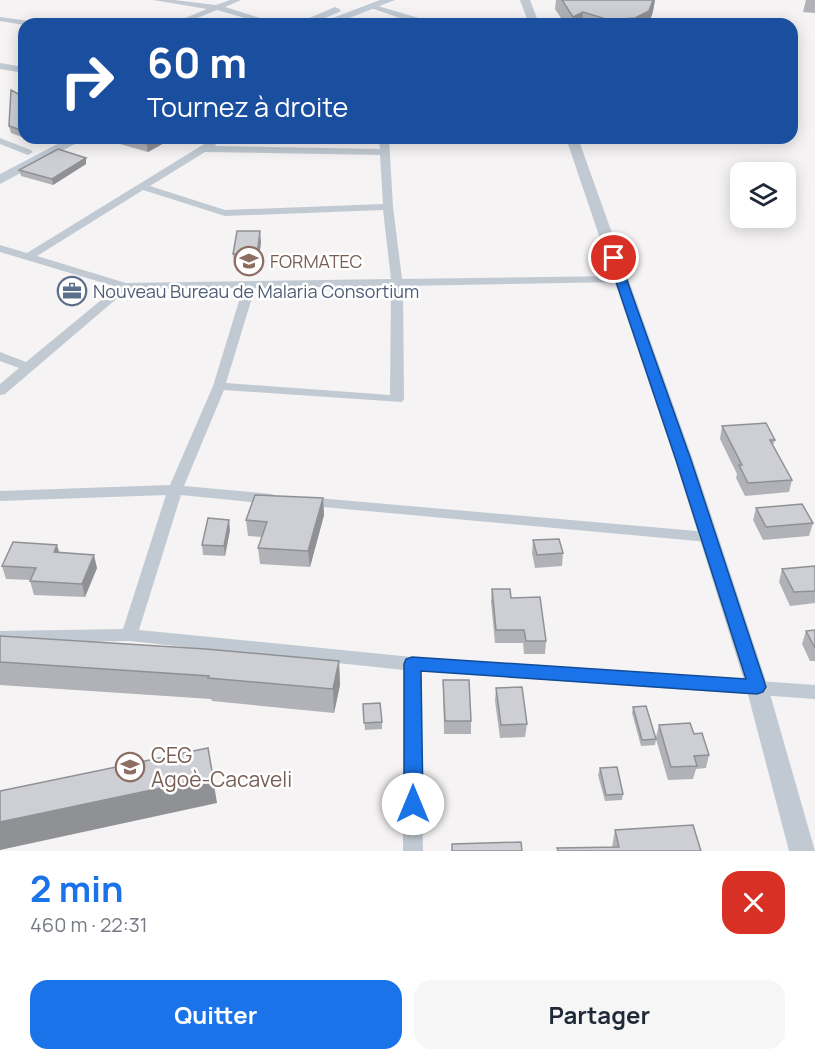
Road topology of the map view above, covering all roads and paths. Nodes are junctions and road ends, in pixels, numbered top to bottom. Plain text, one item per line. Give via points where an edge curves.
1 (157, 0) edge
2 (237, 0) edge
3 (390, 0) edge
4 (525, 0) edge
5 (368, 3) edge
6 (218, 8) junction
7 (191, 18) edge
8 (254, 18) edge
9 (320, 18) edge
10 (336, 18) edge
11 (410, 18) edge
12 (532, 18) edge
13 (0, 19) edge
14 (18, 22) edge
15 (0, 66) edge
16 (18, 69) edge
17 (0, 141) edge
18 (43, 144) edge
19 (68, 144) edge
20 (211, 144) edge
21 (384, 144) edge
22 (574, 144) edge
23 (203, 149) junction
24 (28, 152) junction
25 (385, 152) junction
26 (0, 167) edge
27 (0, 180) edge
28 (140, 186) junction
29 (388, 207) junction
30 (0, 248) edge
31 (27, 257) junction
32 (621, 279) junction
33 (397, 283) junction
34 (250, 285) junction
35 (125, 286) junction
36 (0, 356) edge
37 (29, 368) junction
38 (219, 386) junction
39 (0, 391) edge
40 (175, 490) junction
41 (0, 496) edge
42 (708, 537) junction
43 (129, 635) junction
44 (0, 637) edge
45 (412, 664) junction
46 (757, 687) junction
47 (815, 692) edge
48 (413, 851) edge
49 (802, 851) edge

1 - 6 street
2 - 6 street
3 - 5 main road
4 - 12 street
5 - 9 main road
5 - 10 main road
5 - 11 street
6 - 7 street
6 - 8 street
13 - 14 street
15 - 16 street
17 - 24 street
18 - 24 main road
19 - 27 main road
20 - 23 street
21 - 25 street
22 - 32 street
23 - 25 street
23 - 28 street
24 - 26 main road
25 - 29 street
28 - 29 street via 225,213
28 - 31 street
29 - 33 street
30 - 31 street
31 - 35 street
32 - 33 street
32 - 42 street
33 - 34 street
33 - 38 street via 397,399
34 - 35 street
34 - 38 street
35 - 37 street
36 - 37 street
37 - 39 street
38 - 40 street
40 - 41 street
40 - 42 street
40 - 43 street
42 - 46 street
43 - 44 street
43 - 45 street
45 - 46 street
45 - 48 street
46 - 47 street
46 - 49 street

